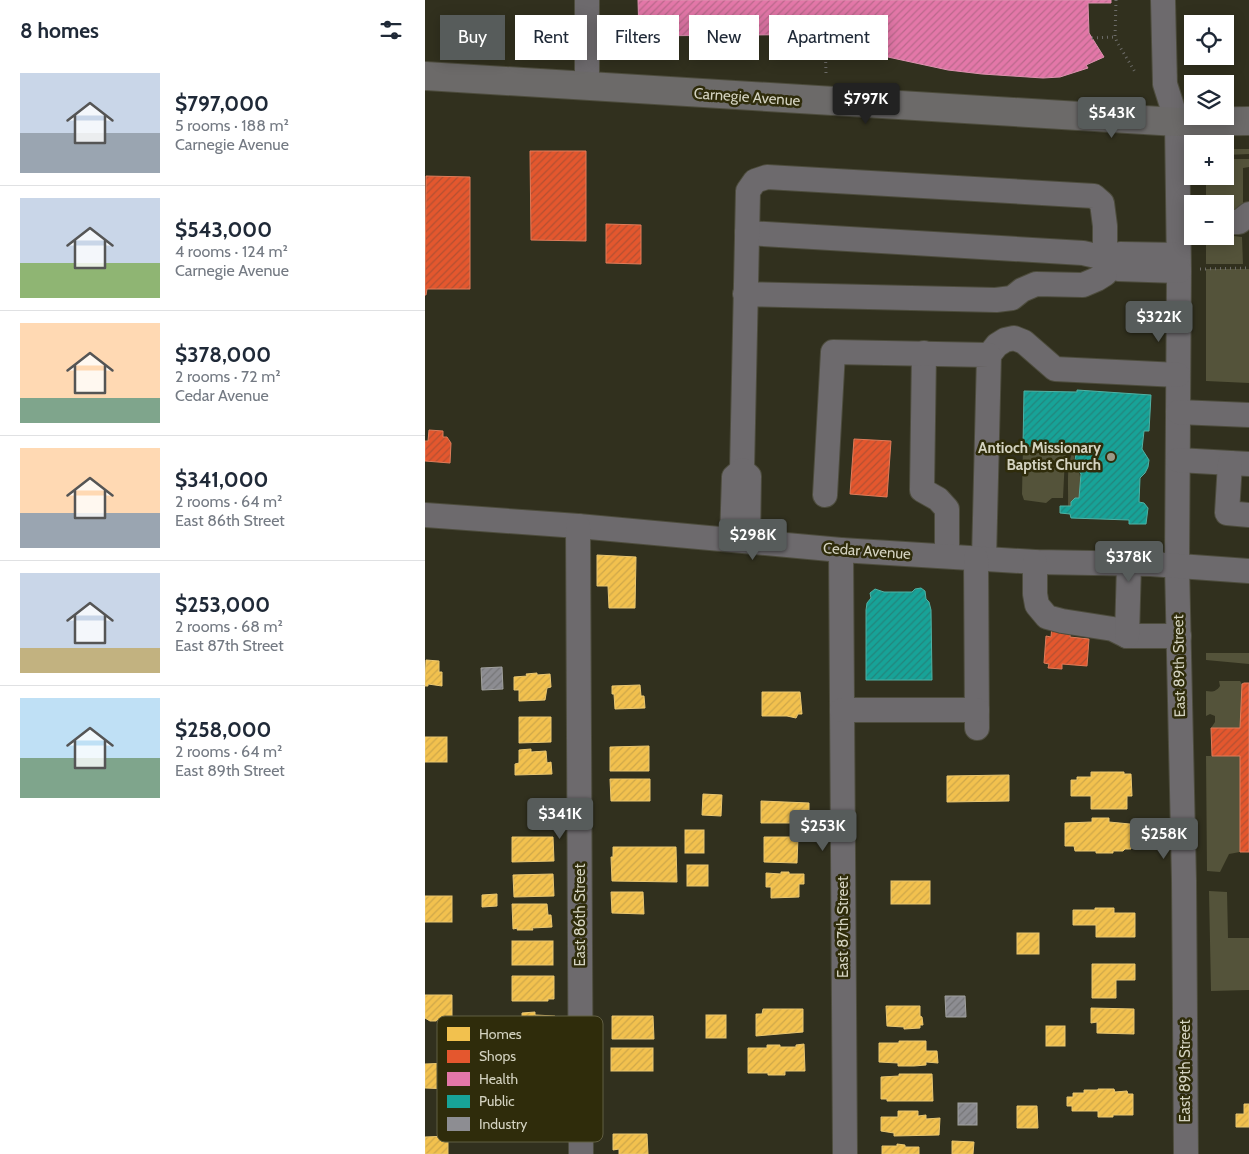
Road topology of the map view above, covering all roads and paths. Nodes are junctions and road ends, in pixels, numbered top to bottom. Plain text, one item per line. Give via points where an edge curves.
1 (587, 0) edge
2 (1116, 0) edge
3 (1163, 0) edge
4 (1115, 37) junction
5 (1092, 38) dead end
6 (826, 60) edge
7 (1135, 72) dead end
8 (827, 73) dead end
9 (425, 76) edge
10 (587, 86) junction
11 (1177, 122) junction
12 (1249, 122) edge
13 (1184, 210) edge
14 (747, 233) junction
15 (1186, 245) edge
16 (1105, 258) junction
17 (1186, 265) junction
18 (1249, 268) edge
19 (745, 294) junction
20 (924, 353) junction
21 (989, 355) junction
22 (1178, 376) junction
23 (1178, 412) junction
24 (1249, 416) edge
25 (1178, 460) junction
26 (1239, 464) edge
27 (825, 495) dead end
28 (1249, 514) edge
29 (425, 515) edge
30 (578, 526) junction
31 (740, 540) junction
32 (841, 550) junction
33 (947, 556) junction
34 (980, 558) junction
35 (1035, 562) junction
36 (1129, 564) junction
37 (1177, 565) junction
38 (1249, 571) edge
39 (1127, 636) junction
40 (1179, 636) junction
41 (842, 710) junction
42 (580, 1016) edge
43 (845, 1154) edge
44 (1186, 1154) edge

1 - 10 street
2 - 4 path
3 - 11 street, East 89th Street via 1165,84
4 - 5 path
4 - 7 path
6 - 8 path
9 - 10 main road, Carnegie Avenue
10 - 11 main road, Carnegie Avenue
11 - 12 main road, Carnegie Avenue
11 - 13 street, East 89th Street
14 - 16 street via 1083,253
14 - 16 street via 747,191 755,181 767,177 1094,196 1102,203
14 - 19 street
15 - 17 street, East 89th Street
16 - 17 street via 1120,254
16 - 19 street via 1105,274 1083,285 1036,284 1012,298 996,300
17 - 18 path
17 - 22 street, East 89th Street
19 - 31 street via 742,470 734,477
20 - 21 street
20 - 27 street via 833,352
20 - 33 street via 922,490 938,499 947,510
21 - 22 street via 997,345 1014,338 1024,342 1055,368
21 - 34 street
22 - 23 street, East 89th Street
23 - 24 street
23 - 25 street, East 89th Street
25 - 26 street
25 - 37 street, East 89th Street
26 - 28 street via 1227,513
29 - 30 street, Cedar Avenue
30 - 31 street, Cedar Avenue
30 - 42 street, East 86th Street
31 - 32 street, Cedar Avenue
32 - 33 street, Cedar Avenue
32 - 41 street, East 87th Street
33 - 34 street, Cedar Avenue
34 - 35 street, Cedar Avenue
34 - 41 street via 977,719
35 - 36 street, Cedar Avenue
35 - 39 street via 1037,605 1047,617 1113,629
36 - 37 street, Cedar Avenue
36 - 39 street
37 - 38 street, Cedar Avenue
37 - 40 street, East 89th Street
39 - 40 street
40 - 44 street, East 89th Street
41 - 43 street, East 87th Street

